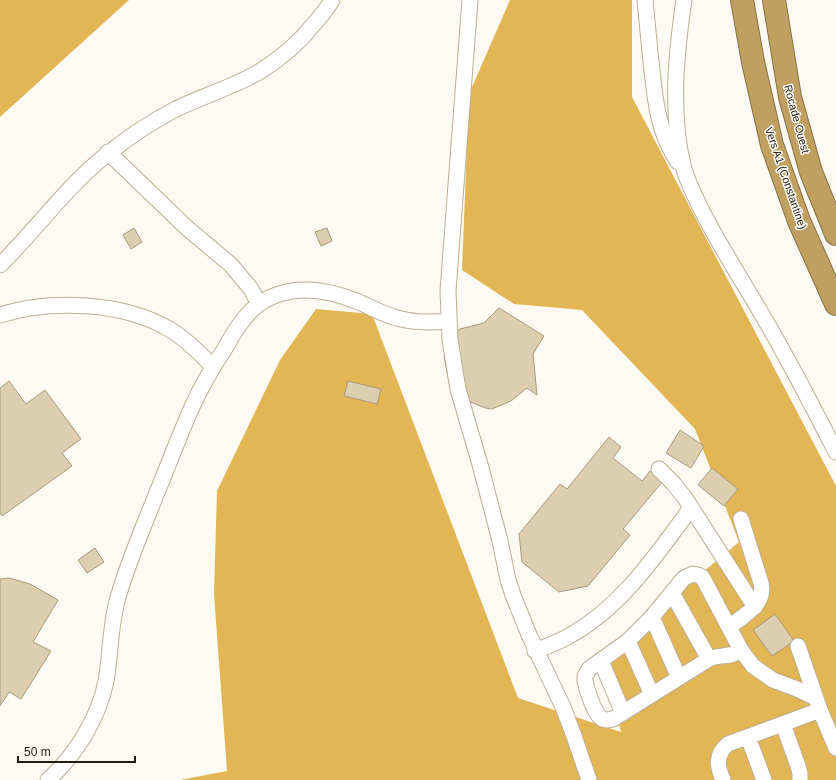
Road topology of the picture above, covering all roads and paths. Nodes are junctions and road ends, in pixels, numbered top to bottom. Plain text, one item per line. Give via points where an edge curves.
1 (332, 0) edge
2 (470, 0) edge
3 (645, 0) edge
4 (684, 0) edge
5 (742, 0) edge
6 (774, 0) edge
7 (108, 152) junction
8 (684, 171) junction
9 (836, 234) edge
10 (0, 265) edge
11 (259, 304) junction
12 (836, 304) edge
13 (0, 315) edge
14 (449, 321) junction
15 (213, 367) junction
16 (836, 452) edge
17 (659, 469) dead end
18 (691, 508) junction
19 (741, 519) dead end
20 (672, 594) junction
21 (755, 607) junction
22 (652, 617) junction
23 (729, 627) junction
24 (628, 641) junction
25 (798, 646) dead end
26 (741, 650) junction
27 (535, 651) junction
28 (709, 659) junction
29 (601, 661) junction
30 (679, 678) junction
31 (652, 695) junction
32 (818, 704) junction
33 (623, 713) junction
34 (783, 724) junction
35 (748, 737) junction
36 (836, 748) edge
37 (48, 780) edge
38 (589, 780) edge
39 (724, 780) edge
40 (764, 780) edge
41 (800, 780) edge

1 - 7 lane via 305,36 273,63 176,110
2 - 14 lane via 448,291
3 - 8 lane via 654,94 661,129
4 - 8 lane via 676,110
5 - 12 highway, Vers A1 (Constantine) via 772,145 798,221
6 - 9 highway, Rocade Ouest via 790,97 811,172
7 - 10 lane via 67,192
7 - 11 lane via 187,228 231,265 251,289
8 - 16 lane via 708,222 776,337
11 - 14 lane via 282,293 313,290 359,302 402,319 425,322
11 - 15 lane via 232,335
13 - 15 lane via 25,309 62,306 88,306 138,315 185,340
14 - 27 lane via 458,389 481,468 508,580
15 - 37 lane via 181,433 125,575 113,619 106,680 96,714 64,764
17 - 18 lane via 679,490
18 - 21 lane
18 - 27 lane via 619,599 569,636
19 - 21 lane via 762,588 761,599
20 - 22 lane
20 - 23 lane via 688,575 702,577
20 - 28 lane
21 - 23 lane
22 - 24 lane
22 - 30 lane
23 - 26 lane
24 - 29 lane
24 - 31 lane
25 - 32 lane
26 - 28 lane via 733,655
26 - 32 lane via 763,674 797,689
27 - 38 lane via 563,707
28 - 30 lane
29 - 33 lane
29 - 33 lane via 589,669 585,676 596,712 600,718 609,720
30 - 31 lane
31 - 33 lane
32 - 34 lane
32 - 36 lane
34 - 35 lane
34 - 41 lane via 798,766
35 - 39 lane via 728,744 720,752 718,762
35 - 40 lane

